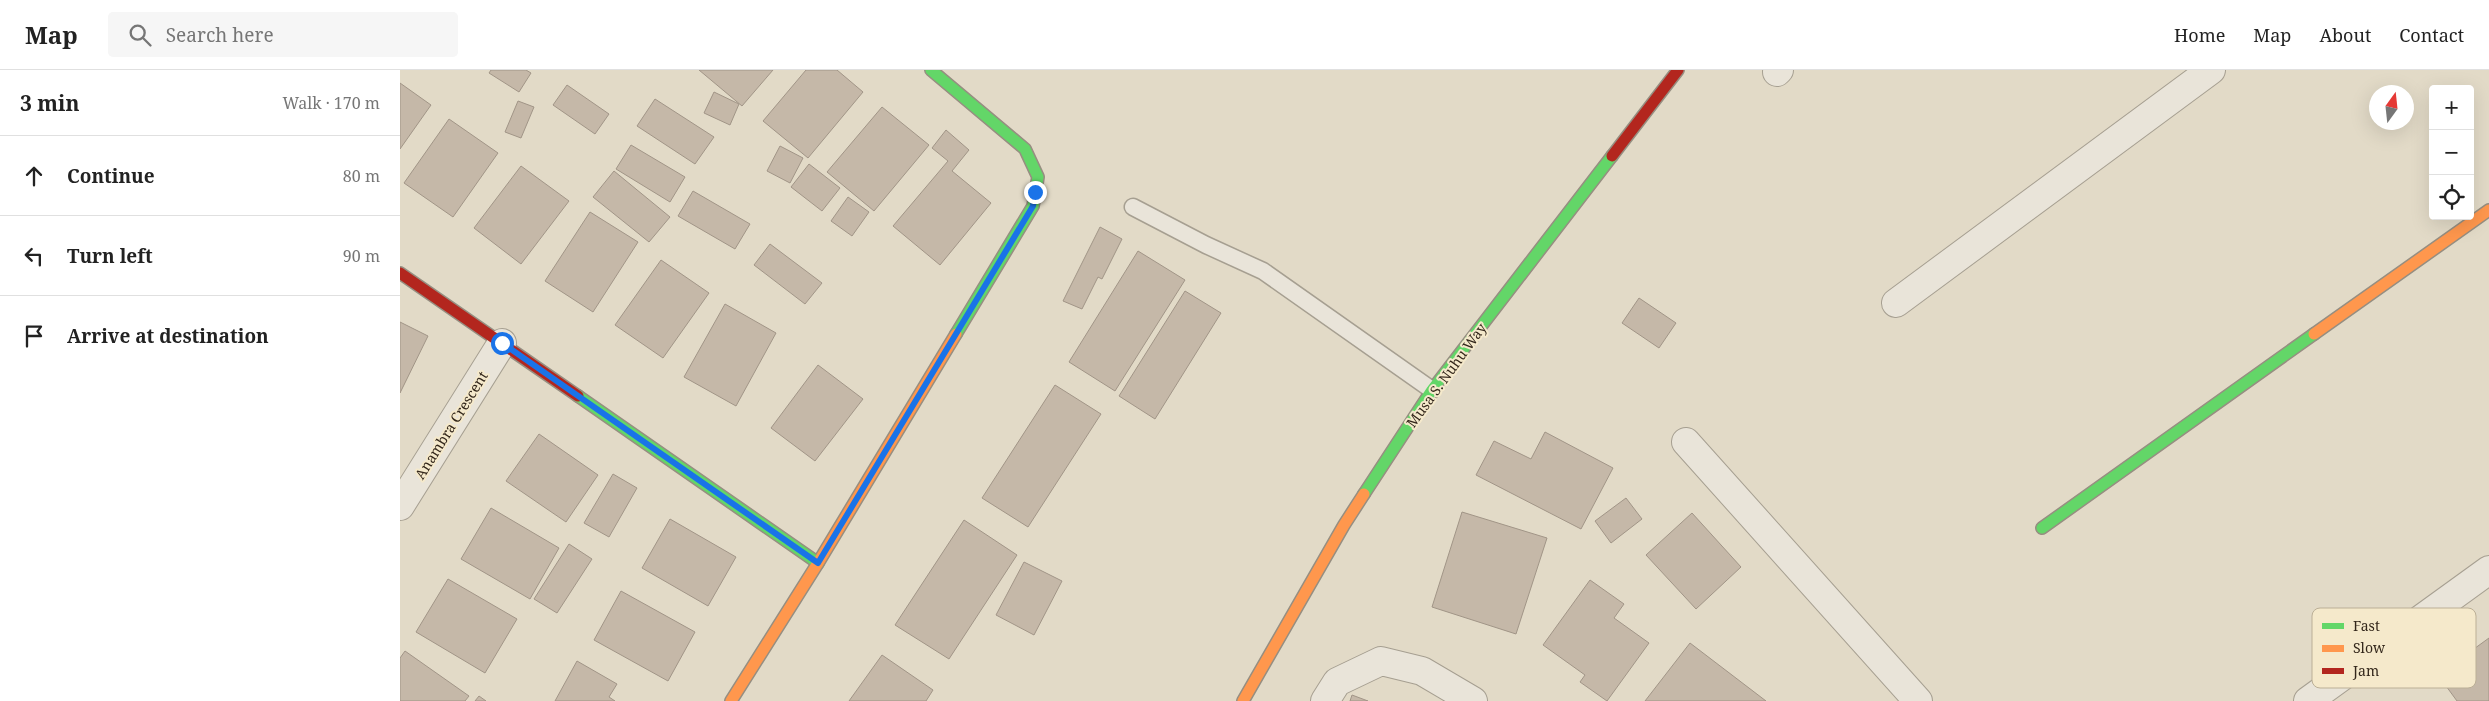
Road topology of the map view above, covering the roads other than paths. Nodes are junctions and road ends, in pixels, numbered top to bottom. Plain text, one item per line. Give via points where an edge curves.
1 (931, 70) edge
2 (1678, 70) edge
3 (2211, 70) edge
4 (1133, 206) dead end
5 (2489, 210) edge
6 (400, 273) edge
7 (1896, 303) dead end
8 (502, 343) junction
9 (1432, 390) junction
10 (1686, 442) dead end
11 (400, 506) edge
12 (2042, 528) dead end
13 (818, 563) junction
14 (2489, 570) edge
15 (2436, 608) edge
16 (2326, 688) edge
17 (731, 701) edge
18 (1243, 701) edge
19 (1325, 701) edge
20 (1473, 701) edge
21 (1918, 701) edge
22 (2308, 701) edge

1 - 13 street via 1025,150 1038,177 1033,206
2 - 9 street, Musa S. Nuhu Way
3 - 7 street
4 - 9 lane via 1263,270
5 - 12 street
6 - 8 street
8 - 11 street, Anambra Crescent
8 - 13 street
9 - 18 street, Musa S. Nuhu Way via 1344,525
10 - 21 street
13 - 17 street
14 - 15 street
16 - 22 street
19 - 20 street via 1337,682 1381,661 1422,671

